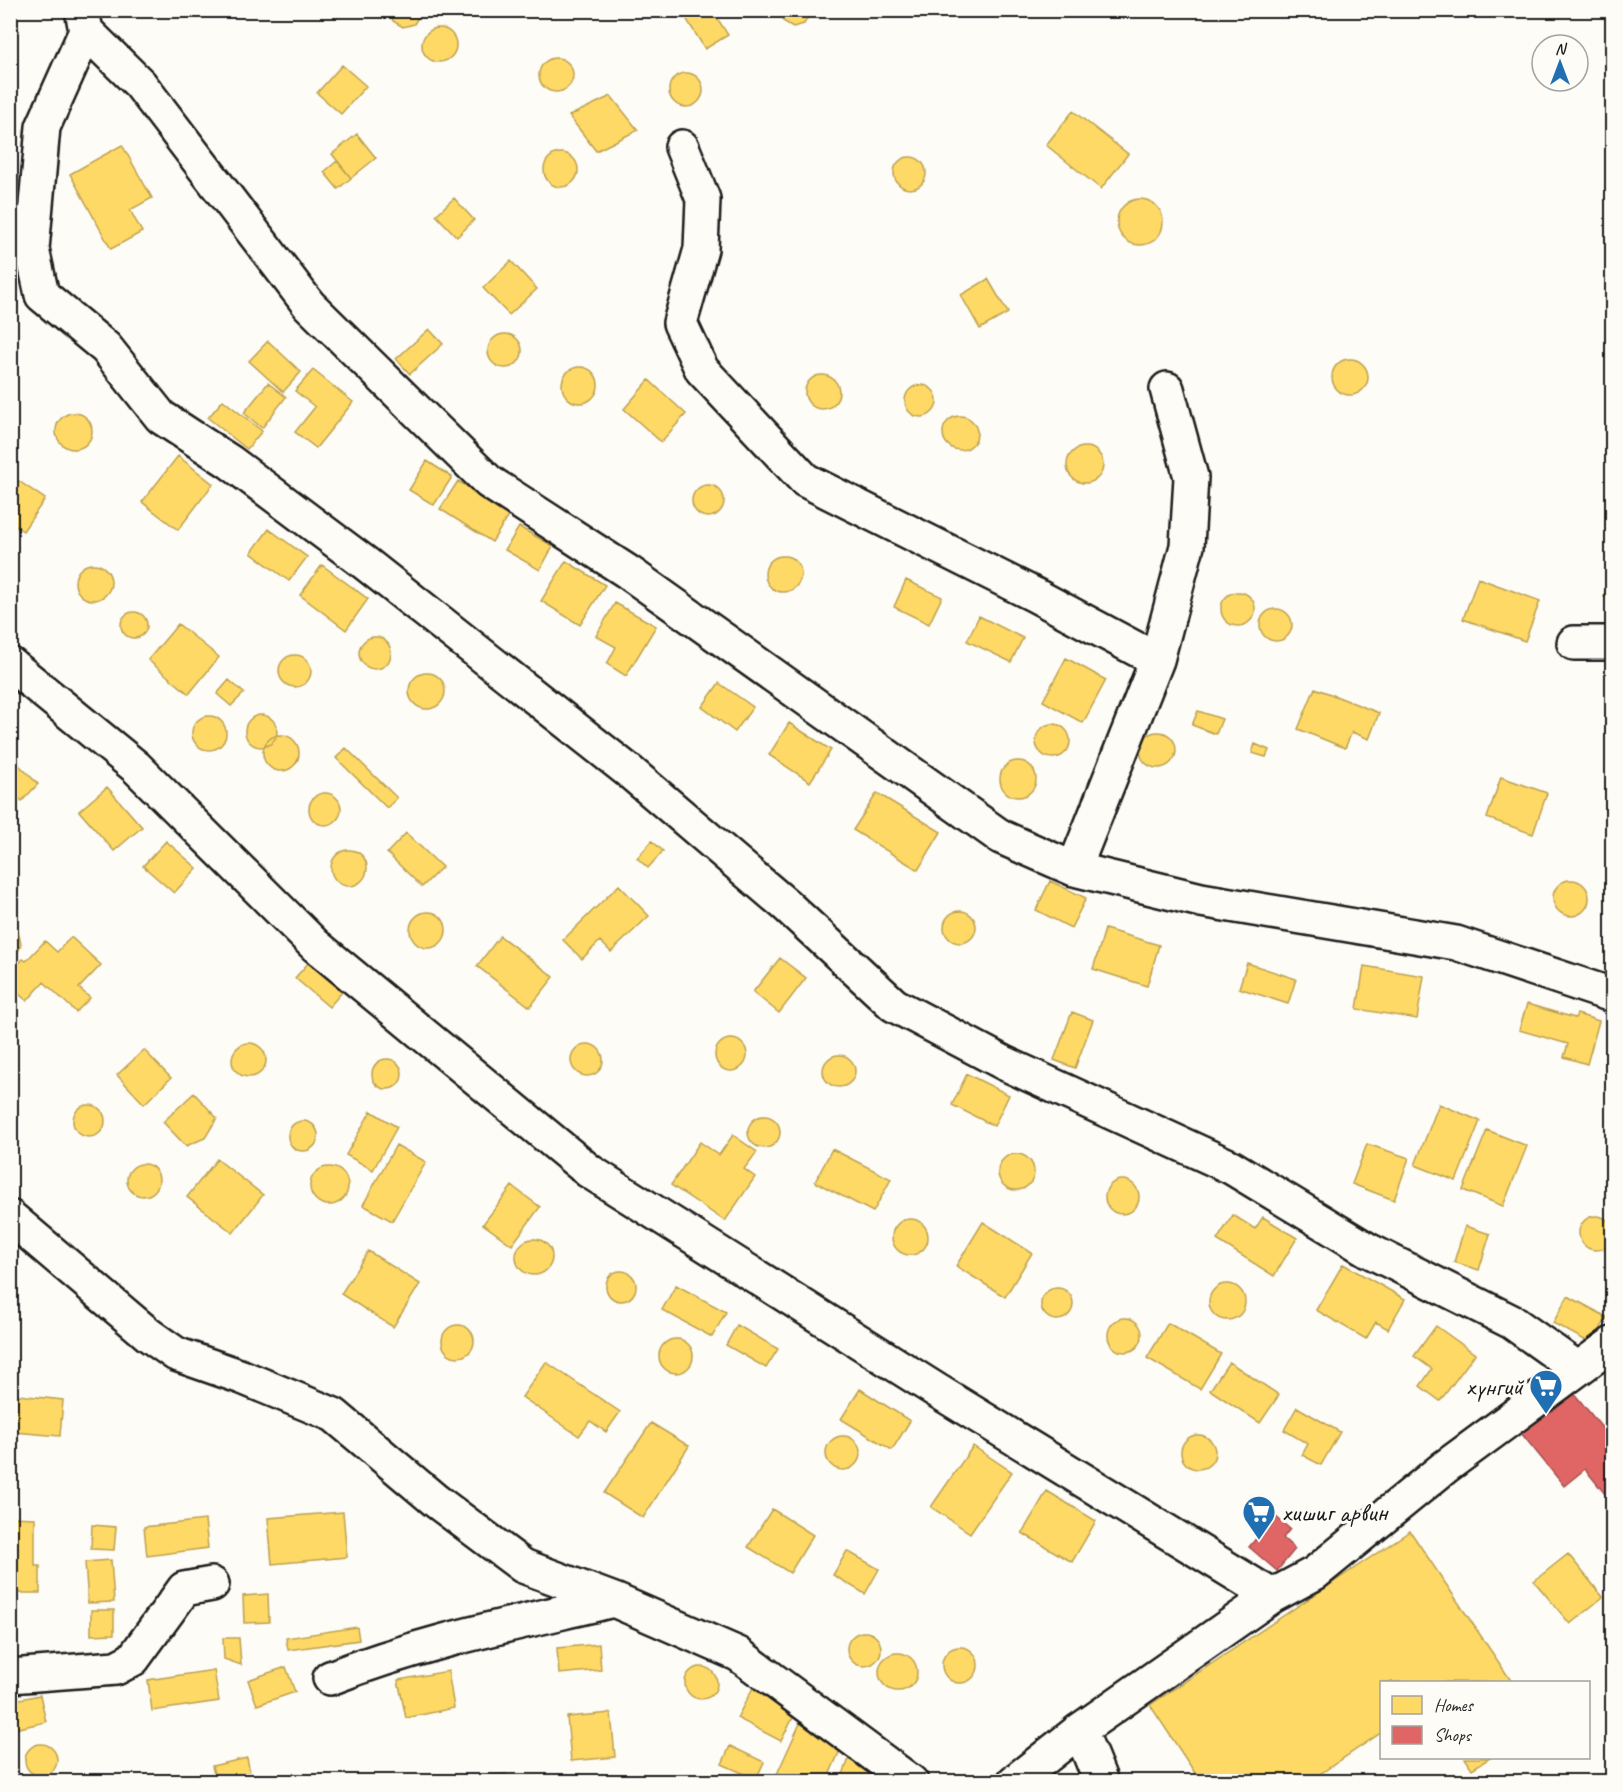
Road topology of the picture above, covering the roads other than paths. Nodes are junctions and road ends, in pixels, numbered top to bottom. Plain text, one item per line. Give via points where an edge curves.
1 (84, 21) edge
2 (682, 147) dead end
3 (1167, 389) dead end
4 (1612, 642) edge
5 (1574, 643) dead end
6 (1157, 660) junction
7 (10, 664) edge
8 (1074, 869) junction
9 (1612, 995) edge
10 (10, 1217) edge
11 (1612, 1344) edge
12 (1578, 1369) junction
13 (212, 1584) dead end
14 (1272, 1596) junction
15 (614, 1600) junction
16 (10, 1676) edge
17 (330, 1678) dead end
18 (1080, 1730) junction
19 (911, 1782) edge
20 (1014, 1782) edge
21 (1101, 1782) edge

1 - 8 street via 140,84 309,305 489,482 628,572 1001,837
1 - 12 street via 43,127 32,249 42,295 106,348 161,417 230,462 365,563 630,772 786,905 894,1005 1004,1063 1231,1167 1368,1250 1512,1322
2 - 6 street via 703,199 701,249 680,323 702,370 805,480
3 - 6 street via 1191,477 1187,546
4 - 5 street
6 - 8 street
7 - 14 street via 136,767 315,945 589,1171
8 - 9 street via 1202,900 1456,943
10 - 15 street via 176,1354 334,1415 436,1501 523,1566
11 - 12 street
12 - 14 street via 1445,1467 1315,1573
13 - 16 street via 184,1590 133,1659 116,1668
14 - 18 street
15 - 17 street via 453,1638 372,1661
15 - 19 street via 738,1654
18 - 20 street
18 - 21 street

